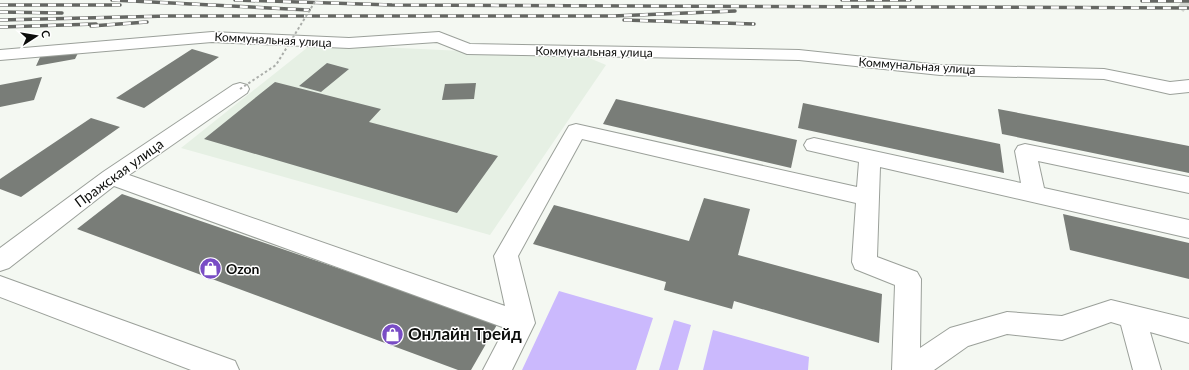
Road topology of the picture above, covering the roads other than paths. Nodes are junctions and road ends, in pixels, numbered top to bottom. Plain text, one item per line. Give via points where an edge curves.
1 (0, 55) edge
2 (1189, 86) edge
3 (240, 89) road end
4 (814, 145) dead end
5 (870, 158) junction
6 (111, 177) junction
7 (1189, 185) edge
8 (1034, 194) junction
9 (868, 198) junction
10 (1189, 229) edge
11 (0, 261) edge
12 (0, 286) edge
13 (1132, 315) junction
14 (522, 323) junction
15 (1189, 331) edge
16 (225, 370) edge
17 (497, 370) edge
18 (906, 370) edge
19 (911, 370) edge
20 (1147, 370) edge

1 - 2 street, Коммунальная улица via 212,36 349,43 439,37 468,49 799,55 940,70 1104,74 1170,88
3 - 6 street, Пражская улица
4 - 5 street
5 - 8 street
5 - 9 street
6 - 11 street, Пражская улица
6 - 14 street
7 - 8 street via 1026,151
8 - 10 street
9 - 14 street via 576,131 506,256
9 - 18 street via 864,262 908,279
12 - 16 street
13 - 15 street
13 - 19 street via 1111,311 1062,328 1007,323 960,336
13 - 20 street
14 - 17 street

